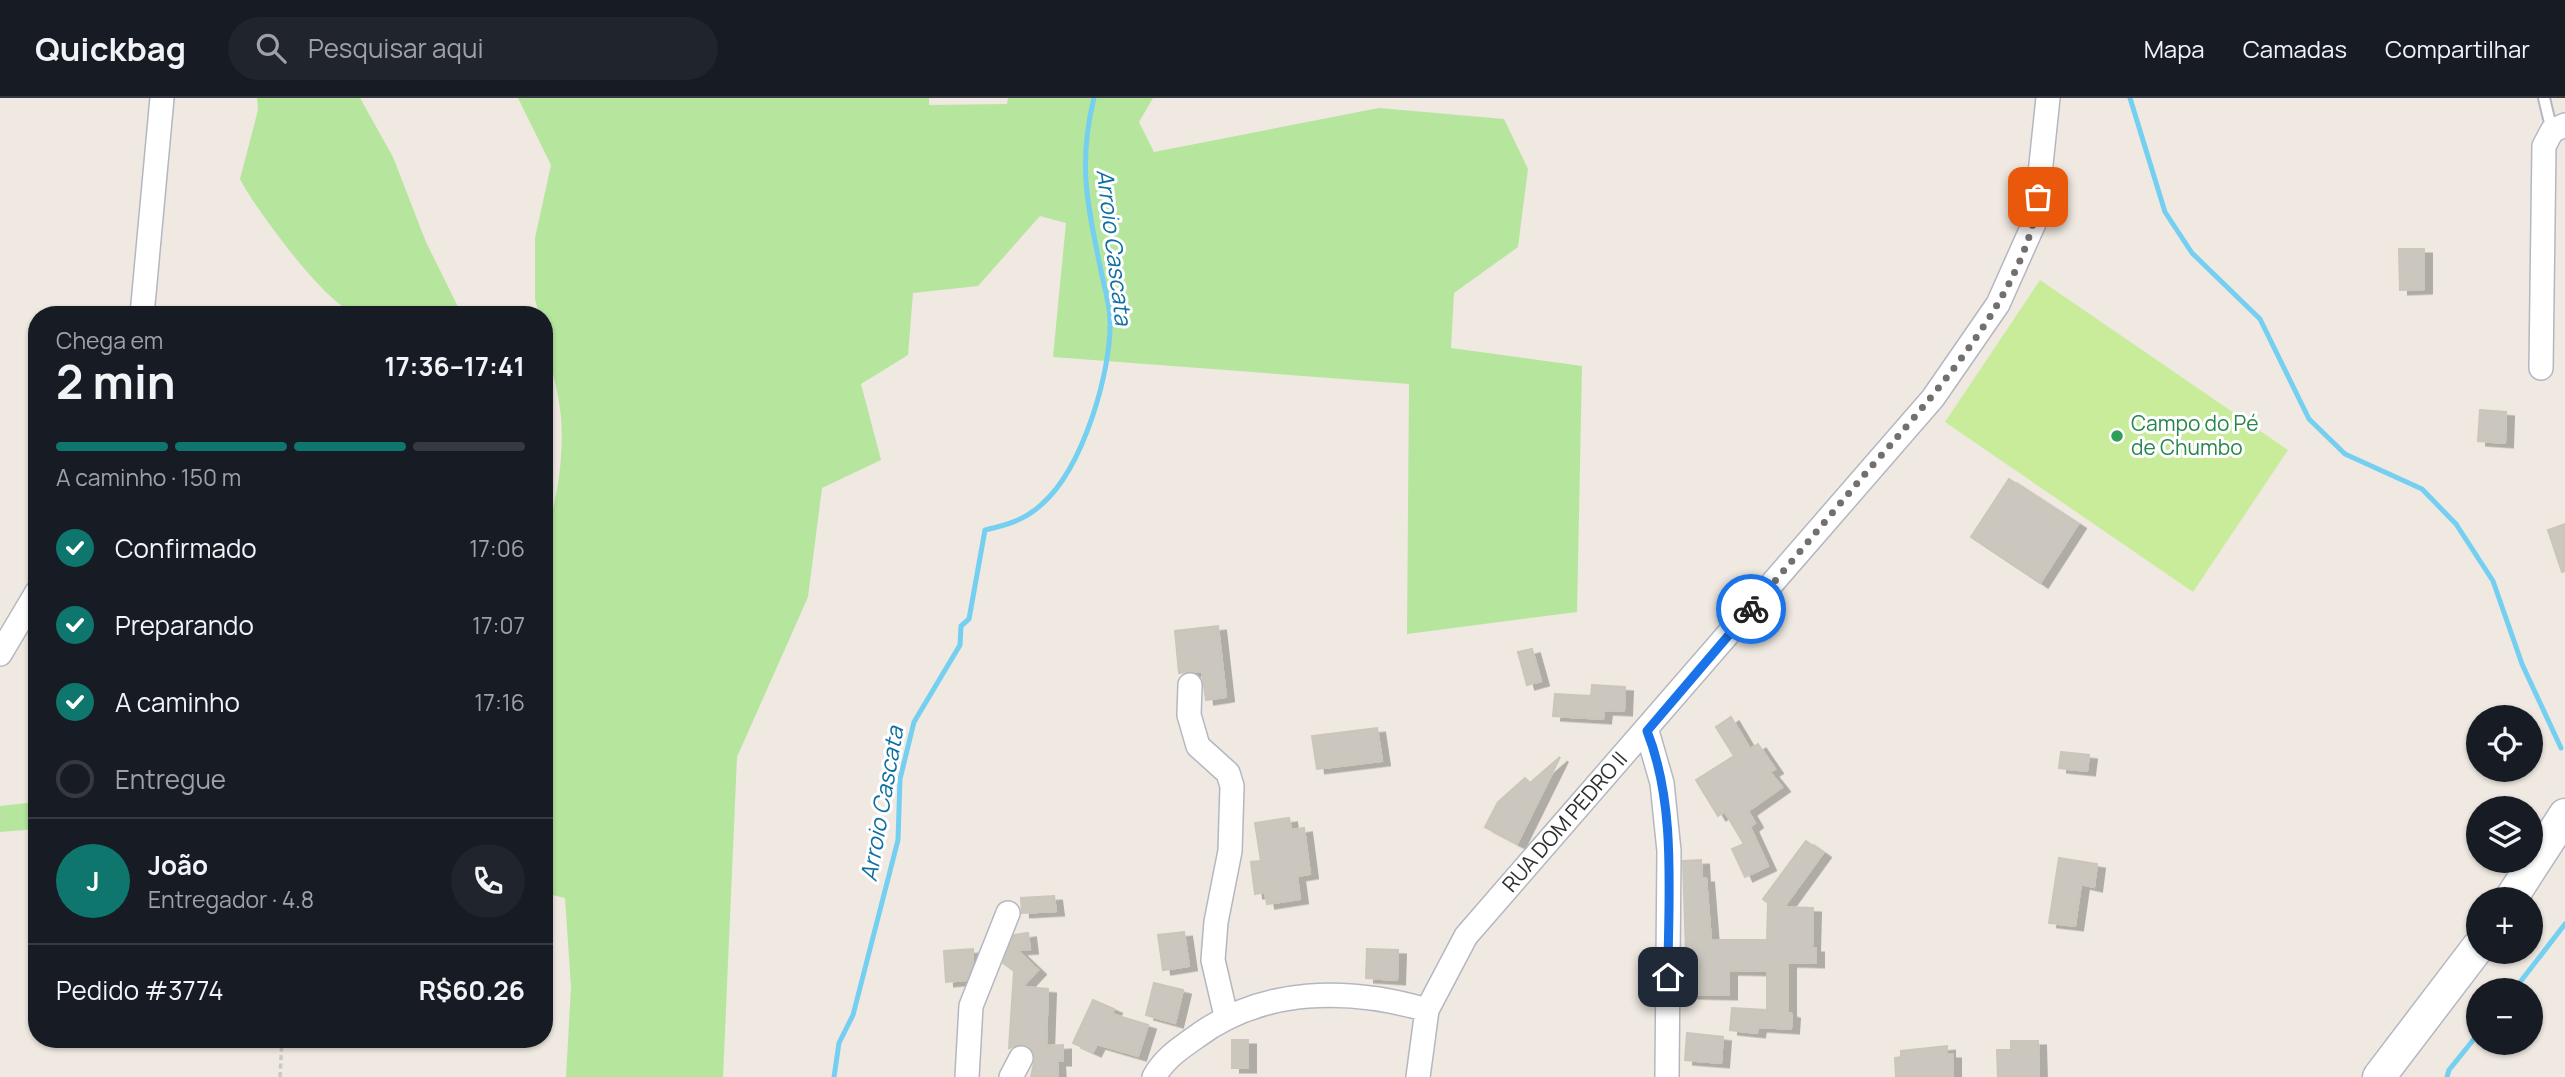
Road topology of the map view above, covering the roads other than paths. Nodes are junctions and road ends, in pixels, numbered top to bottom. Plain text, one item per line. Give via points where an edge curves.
1 (162, 98) edge
2 (2048, 98) edge
3 (2544, 98) edge
4 (2559, 128) edge
5 (143, 306) edge
6 (2541, 368) dead end
7 (28, 607) edge
8 (0, 654) edge
9 (1190, 685) dead end
10 (1647, 731) junction
11 (2565, 815) edge
12 (2518, 887) edge
13 (1008, 913) dead end
14 (2466, 963) edge
15 (1427, 1010) junction
16 (1226, 1016) junction
17 (967, 1077) edge
18 (1154, 1077) edge
19 (1418, 1077) edge
20 (1667, 1077) edge
21 (2379, 1077) edge

1 - 5 street
2 - 10 street, RUA DOM PEDRO II via 2035,221 1998,304 1933,398
3 - 4 lane
4 - 6 street via 2544,146
7 - 8 street
9 - 16 street via 1189,715 1198,746 1228,772 1232,786 1230,851 1213,960
10 - 15 street, RUA DOM PEDRO II via 1466,936
10 - 20 street via 1662,783 1669,851
11 - 12 main road
13 - 17 street via 971,1006
14 - 21 main road
15 - 16 street via 1390,999 1349,995 1266,1001
15 - 19 street, RUA DOM PEDRO II
16 - 18 street via 1174,1052

